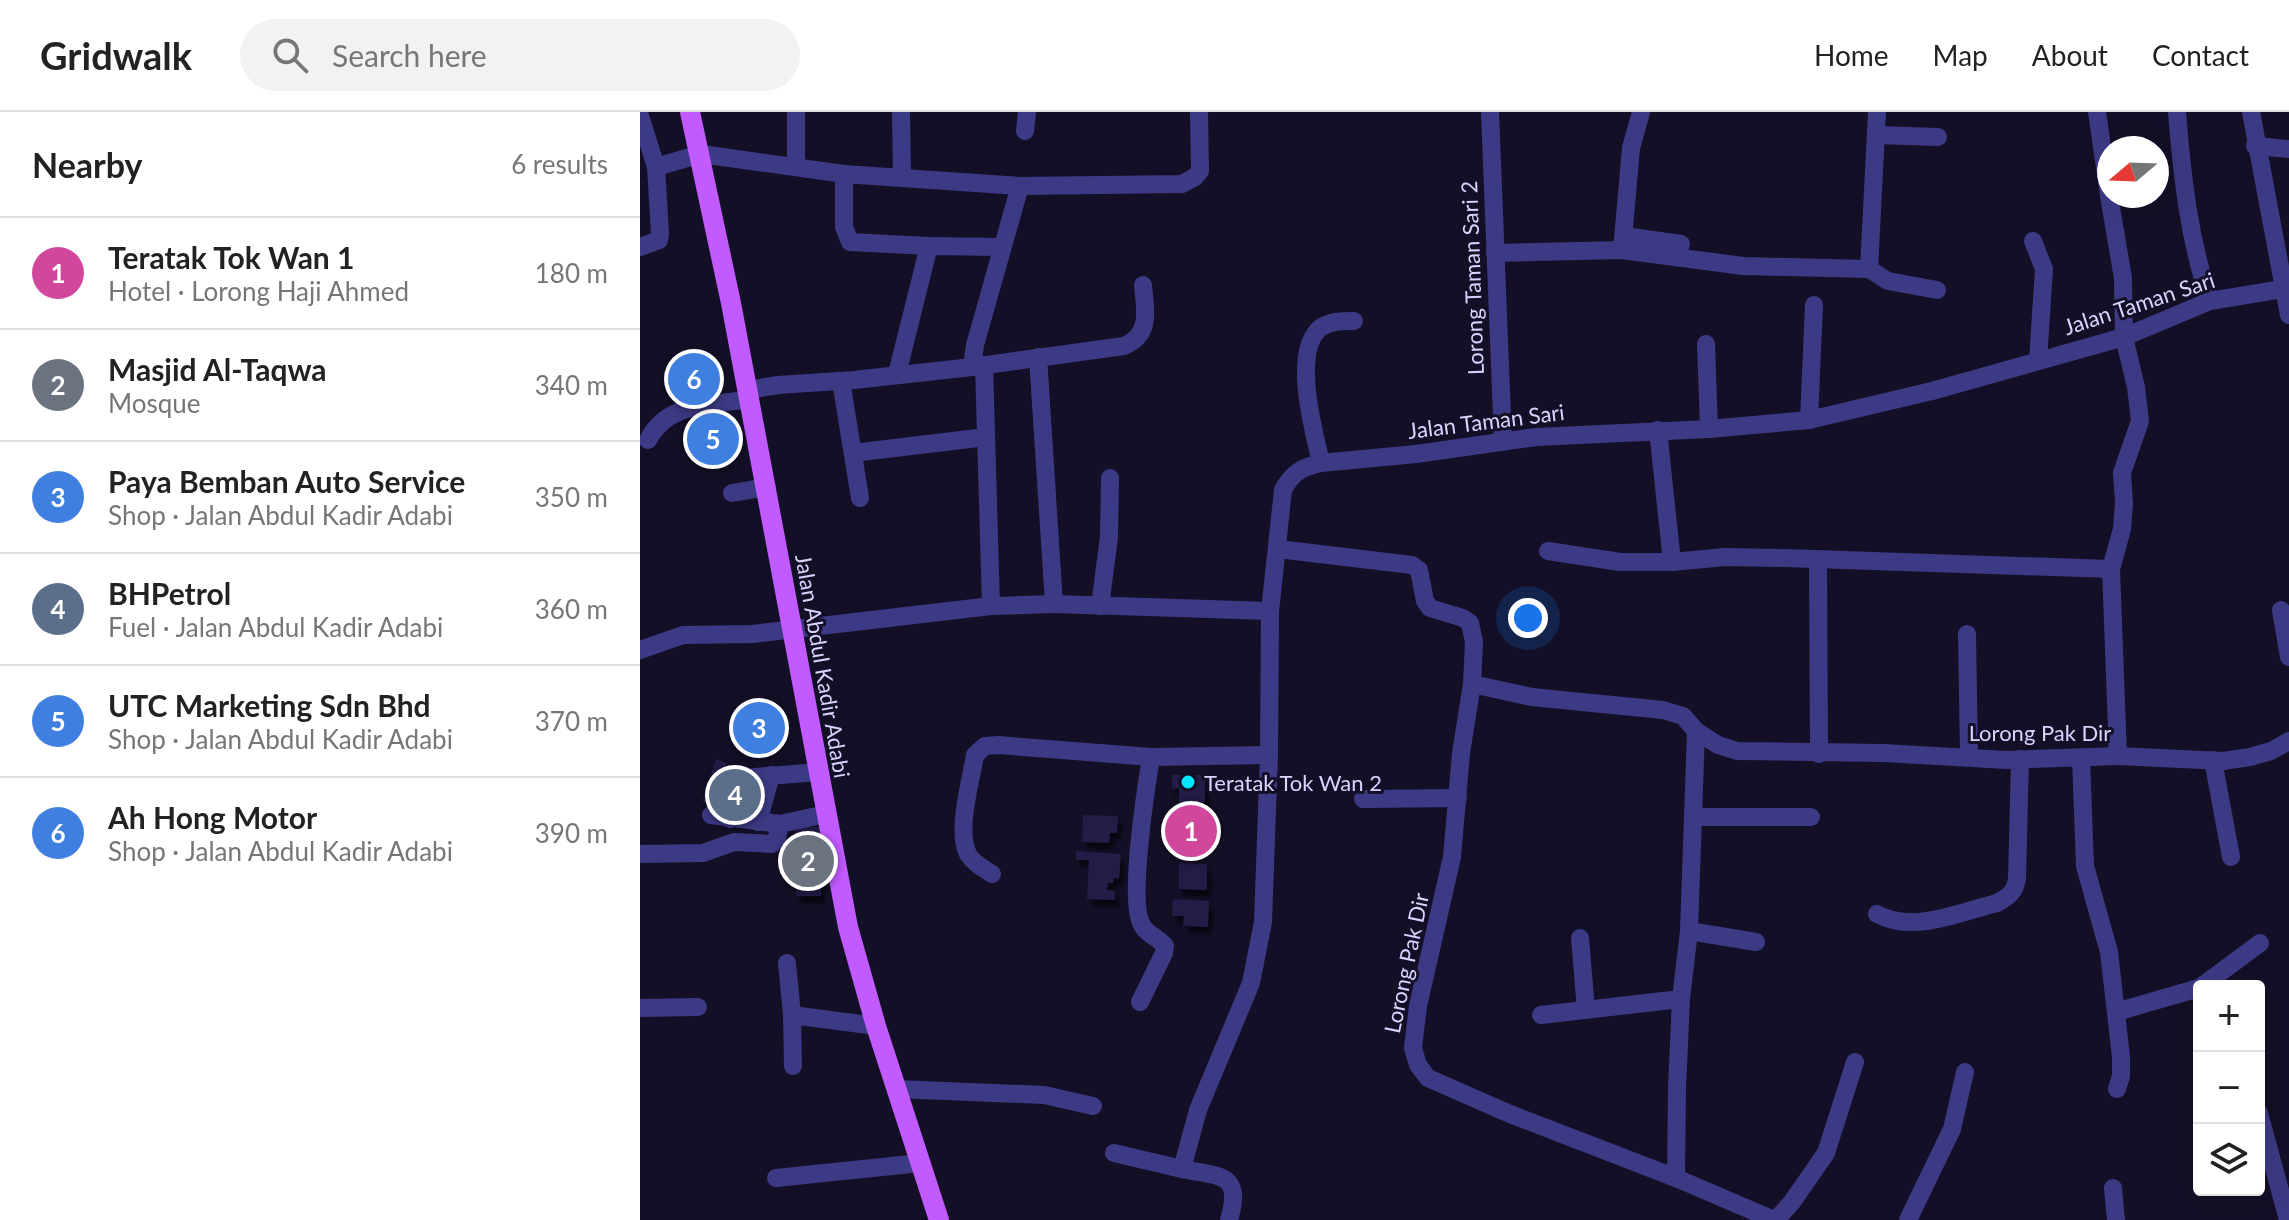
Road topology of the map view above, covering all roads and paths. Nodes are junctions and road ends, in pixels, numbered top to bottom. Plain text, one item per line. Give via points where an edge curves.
1 (690, 112) edge
2 (796, 112) edge
3 (901, 112) edge
4 (1199, 112) edge
5 (1490, 112) edge
6 (1641, 112) edge
7 (1877, 112) edge
8 (2097, 112) edge
9 (2177, 112) edge
10 (2251, 112) edge
11 (640, 116) edge
12 (1876, 135) junction
13 (2100, 136) edge
14 (1938, 137) dead end
15 (2255, 146) junction
16 (2289, 149) edge
17 (701, 154) junction
18 (649, 162) edge
19 (796, 167) junction
20 (844, 174) junction
21 (902, 177) junction
22 (1020, 186) junction
23 (2111, 208) edge
24 (2033, 241) dead end
25 (1624, 243) junction
26 (1681, 244) dead end
27 (929, 246) junction
28 (640, 247) edge
29 (1002, 247) junction
30 (1495, 253) junction
31 (1869, 269) junction
32 (1143, 285) dead end
33 (2286, 289) edge
34 (1937, 290) dead end
35 (2210, 301) junction
36 (1814, 305) dead end
37 (2289, 315) edge
38 (1354, 321) dead end
39 (2124, 337) junction
40 (1706, 344) dead end
41 (1038, 357) junction
42 (2038, 360) junction
43 (978, 366) junction
44 (897, 374) junction
45 (841, 381) junction
46 (749, 394) junction
47 (1809, 420) junction
48 (1709, 429) junction
49 (1658, 430) junction
50 (986, 437) junction
51 (648, 440) dead end
52 (1503, 442) junction
53 (853, 453) junction
54 (1321, 463) junction
55 (1110, 478) dead end
56 (767, 487) junction
57 (732, 493) dead end
58 (860, 498) dead end
59 (1278, 549) junction
60 (1548, 551) dead end
61 (1818, 559) junction
62 (1672, 562) junction
63 (2111, 569) junction
64 (1054, 604) junction
65 (991, 606) junction
66 (1100, 606) junction
67 (2281, 610) dead end
68 (1270, 611) junction
69 (792, 630) junction
70 (1967, 634) dead end
71 (640, 650) edge
72 (2289, 657) edge
73 (1472, 684) junction
74 (1696, 731) junction
75 (2289, 741) edge
76 (1819, 754) junction
77 (1269, 755) junction
78 (1969, 756) junction
79 (2118, 756) junction
80 (1151, 757) junction
81 (2081, 758) junction
82 (2020, 759) junction
83 (2213, 760) junction
84 (818, 772) junction
85 (771, 775) junction
86 (1458, 798) junction
87 (1363, 799) dead end
88 (826, 814) junction
89 (1694, 817) junction
90 (1811, 817) dead end
91 (758, 822) junction
92 (780, 824) junction
93 (640, 854) edge
94 (2231, 857) dead end
95 (992, 874) dead end
96 (1877, 914) dead end
97 (1689, 931) junction
98 (1580, 938) dead end
99 (1756, 942) dead end
100 (2260, 943) dead end
101 (787, 963) dead end
102 (2210, 980) edge
103 (2193, 989) edge
104 (1681, 999) junction
105 (1140, 1002) dead end
106 (698, 1007) dead end
107 (640, 1008) edge
108 (1586, 1010) junction
109 (2116, 1012) junction
110 (792, 1015) junction
111 (1541, 1015) dead end
112 (876, 1026) junction
113 (1855, 1062) dead end
114 (793, 1066) dead end
115 (1965, 1072) dead end
116 (897, 1089) junction
117 (2117, 1089) dead end
118 (1093, 1106) dead end
119 (2262, 1124) edge
120 (1114, 1153) dead end
121 (921, 1163) junction
122 (1182, 1169) junction
123 (776, 1178) dead end
124 (1676, 1178) junction
125 (2113, 1188) dead end
126 (939, 1220) edge
127 (1229, 1220) edge
128 (1775, 1220) edge
129 (1908, 1220) edge
130 (2116, 1220) edge
131 (2288, 1220) edge

1 - 17 main road, Jalan Abdul Kadir Adabi
2 - 19 street
3 - 21 street
4 - 22 street via 1200,171 1182,184
5 - 30 street, Lorong Taman Sari 2
6 - 25 street via 1631,148
7 - 12 street
8 - 13 street
9 - 35 street via 2195,250
10 - 15 street
11 - 18 street
12 - 14 street
12 - 31 street
15 - 16 street
15 - 33 street
17 - 18 street
17 - 19 street
17 - 46 main road, Jalan Abdul Kadir Adabi
18 - 28 street via 660,233 659,240
19 - 20 street
20 - 21 street
20 - 27 street via 844,227 850,242
21 - 22 street
22 - 29 street
23 - 39 street via 2123,278
24 - 42 street via 2044,269
25 - 26 street
25 - 30 street
25 - 31 street via 1743,266
27 - 29 street
27 - 44 street
29 - 43 street via 975,345
30 - 52 street, Lorong Taman Sari 2
31 - 34 street via 1888,281
32 - 41 street via 1145,322 1138,339 1106,350
33 - 35 street, Jalan Taman Sari
33 - 37 street
35 - 39 street, Jalan Taman Sari
36 - 47 street
38 - 54 street via 1319,329 1311,341 1306,393
39 - 42 street, Jalan Taman Sari
39 - 63 street via 2140,421 2122,473 2122,529
40 - 48 street
41 - 43 street
41 - 64 street
42 - 47 street, Jalan Taman Sari
43 - 44 street
43 - 50 street
44 - 45 street
45 - 46 street via 778,385
45 - 53 street
46 - 51 street via 667,417
46 - 56 main road, Jalan Abdul Kadir Adabi
47 - 48 street, Jalan Taman Sari
48 - 49 street, Jalan Taman Sari
49 - 52 street, Jalan Taman Sari
49 - 62 street
50 - 53 street
50 - 65 street
52 - 54 street, Jalan Taman Sari
53 - 58 street
54 - 59 street, Jalan Taman Sari via 1290,476 1283,490
55 - 66 street
56 - 57 street
56 - 69 main road, Jalan Abdul Kadir Adabi
59 - 68 street, Jalan Taman Sari
59 - 73 street, Lorong Pak Dir via 1412,565 1423,579 1430,608 1470,623
60 - 62 street via 1620,562
61 - 62 street
61 - 63 street
61 - 76 street
63 - 79 street
64 - 65 street
64 - 66 street
65 - 69 street
66 - 68 street
67 - 72 street
68 - 77 street, Jalan Taman Sari
69 - 71 street via 683,635
69 - 84 main road, Jalan Abdul Kadir Adabi
70 - 78 street
73 - 74 street, Lorong Pak Dir via 1532,697 1663,710 1683,716
73 - 86 street, Lorong Pak Dir
74 - 76 street, Lorong Pak Dir via 1737,751
74 - 89 street
75 - 83 street, Lorong Pak Dir via 2250,757
76 - 78 street, Lorong Pak Dir
77 - 80 street
77 - 122 street, Jalan Taman Sari via 1263,922 1251,983 1198,1110
78 - 82 street, Lorong Pak Dir
79 - 81 street, Lorong Pak Dir
79 - 83 street, Lorong Pak Dir
80 - 95 street via 985,746 975,755 963,828 969,856
80 - 105 street via 1141,822 1137,912 1146,932 1165,946
81 - 82 street, Lorong Pak Dir
81 - 109 street via 2085,866 2109,952
82 - 96 street via 2017,879 2008,897 1921,922 1890,921
83 - 94 street
84 - 85 street
84 - 88 main road, Jalan Abdul Kadir Adabi
85 - 91 street
85 - 91 street via 743,778 720,817
86 - 87 street
86 - 124 street, Lorong Pak Dir via 1452,857 1418,1006 1413,1048 1418,1065 1428,1078 1510,1114
88 - 92 street
88 - 112 main road, Jalan Abdul Kadir Adabi via 848,927
89 - 90 street
89 - 97 street
91 - 92 street
92 - 93 street via 772,844 734,842 703,853
97 - 99 street
97 - 104 street
98 - 108 street
100 - 102 street
101 - 110 street
103 - 109 street
104 - 108 street
104 - 124 street
106 - 107 street
108 - 111 street
109 - 117 street via 2121,1057
110 - 112 street
110 - 114 street
112 - 116 main road, Jalan Abdul Kadir Adabi
113 - 128 street, Lorong Pak Dir via 1826,1153
115 - 129 street via 1952,1129
116 - 118 street via 1044,1095
116 - 121 main road, Jalan Abdul Kadir Adabi
119 - 131 street
120 - 122 street
121 - 123 street
121 - 126 main road, Jalan Abdul Kadir Adabi
122 - 127 street via 1224,1177 1234,1189
124 - 128 street, Lorong Pak Dir
125 - 130 street

